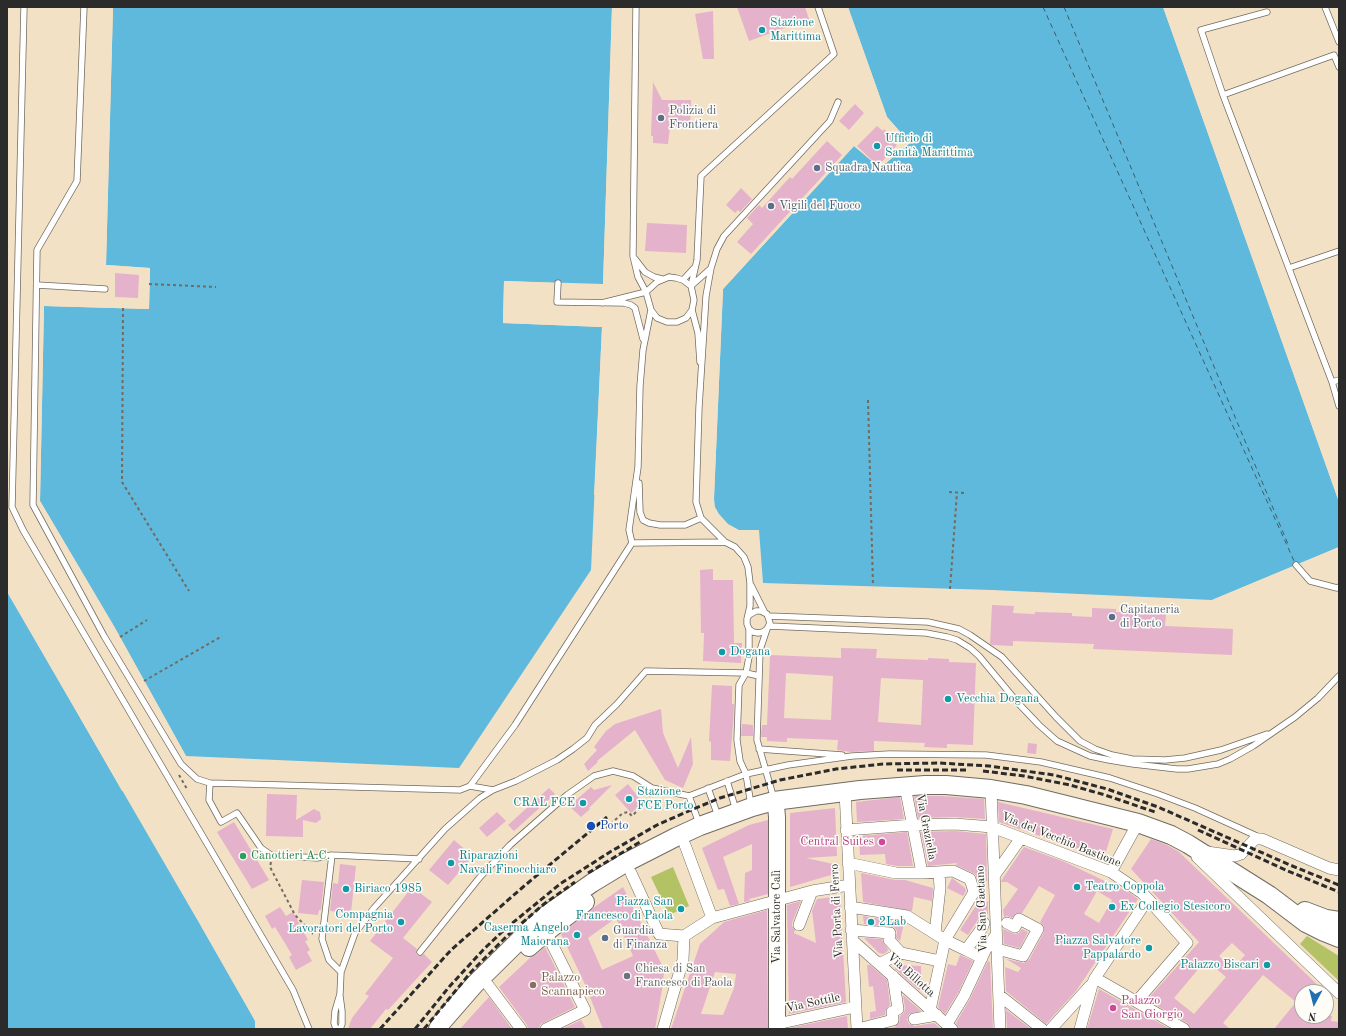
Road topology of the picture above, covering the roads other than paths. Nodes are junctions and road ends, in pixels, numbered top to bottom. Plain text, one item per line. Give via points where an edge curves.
1 (24, 7) edge
2 (84, 7) edge
3 (636, 7) edge
4 (818, 7) edge
5 (1325, 7) edge
6 (1267, 12) dead end
7 (1339, 42) edge
8 (1339, 67) edge
9 (1224, 95) junction
10 (838, 102) dead end
11 (1339, 251) edge
12 (633, 256) junction
13 (697, 260) junction
14 (711, 268) junction
15 (1289, 268) junction
16 (662, 279) junction
17 (683, 280) junction
18 (558, 283) dead end
19 (37, 285) junction
20 (691, 286) junction
21 (105, 289) dead end
22 (646, 292) junction
23 (602, 303) junction
24 (651, 310) junction
25 (692, 310) junction
26 (644, 343) junction
27 (701, 380) junction
28 (1339, 380) edge
29 (1332, 382) junction
30 (1339, 406) edge
31 (638, 467) junction
32 (701, 518) junction
33 (725, 542) junction
34 (632, 543) junction
35 (1296, 565) dead end
36 (750, 583) junction
37 (1339, 587) edge
38 (766, 614) junction
39 (747, 619) junction
40 (768, 628) junction
41 (750, 629) junction
42 (746, 673) junction
43 (759, 676) junction
44 (1339, 676) edge
45 (1278, 729) junction
46 (760, 749) junction
47 (852, 756) junction
48 (765, 770) junction
49 (746, 774) junction
50 (727, 781) junction
51 (210, 783) junction
52 (470, 786) junction
53 (905, 786) junction
54 (708, 788) junction
55 (991, 789) junction
56 (493, 790) junction
57 (844, 792) junction
58 (688, 796) junction
59 (775, 804) junction
60 (744, 810) junction
61 (719, 818) junction
62 (1138, 823) junction
63 (913, 825) junction
64 (700, 826) junction
65 (992, 827) junction
66 (846, 830) junction
67 (1171, 835) junction
68 (1021, 838) junction
69 (1262, 839) junction
70 (685, 845) junction
71 (1201, 851) junction
72 (332, 855) junction
73 (419, 859) junction
74 (848, 863) junction
75 (1339, 870) edge
76 (939, 872) junction
77 (1111, 872) junction
78 (631, 873) junction
79 (922, 873) junction
80 (994, 876) junction
81 (849, 885) junction
82 (812, 891) junction
83 (1269, 895) junction
84 (1145, 896) junction
85 (777, 900) junction
86 (850, 907) junction
87 (712, 918) junction
88 (1339, 921) edge
89 (984, 923) dead end
90 (1007, 923) dead end
91 (799, 925) dead end
92 (546, 932) junction
93 (935, 933) junction
94 (852, 935) junction
95 (996, 935) junction
96 (684, 936) junction
97 (1339, 938) edge
98 (945, 940) junction
99 (997, 949) junction
100 (966, 950) junction
101 (420, 952) dead end
102 (901, 953) junction
103 (982, 958) junction
104 (879, 964) junction
105 (940, 965) junction
106 (341, 972) junction
107 (893, 976) junction
108 (1093, 981) junction
109 (488, 985) junction
110 (1339, 992) edge
111 (340, 994) junction
112 (999, 995) junction
113 (1141, 1004) junction
114 (855, 1007) junction
115 (933, 1012) junction
116 (914, 1019) dead end
117 (777, 1027) edge
118 (949, 1027) edge
119 (1182, 1028) edge
120 (309, 1029) edge
121 (336, 1029) edge
122 (340, 1029) edge
123 (438, 1029) edge
124 (449, 1029) edge
125 (521, 1029) edge
126 (546, 1029) edge
127 (663, 1029) edge
128 (858, 1029) edge
129 (1000, 1029) edge
130 (1042, 1029) edge
131 (1051, 1029) edge
132 (1080, 1029) edge

1 - 120 lane via 12,507 23,530 293,990
2 - 19 lane via 77,180 37,250
3 - 12 lane
4 - 13 lane via 834,54 701,176
5 - 7 lane
6 - 9 lane via 1201,30
8 - 9 lane via 1334,55
9 - 15 lane
10 - 14 lane via 830,121 724,236
11 - 15 lane
12 - 16 lane via 645,272
12 - 22 lane via 638,278
13 - 17 lane via 693,270
13 - 20 lane
14 - 20 lane
14 - 27 lane via 706,296
15 - 29 lane
16 - 17 lane via 669,277
16 - 22 lane
17 - 20 lane
18 - 23 lane via 557,302
19 - 21 lane
19 - 51 lane via 33,506 104,636 181,764 197,779
20 - 25 lane via 694,300
22 - 23 lane
22 - 24 lane
23 - 26 lane via 632,305
24 - 25 lane via 657,318 666,322 677,322 686,318
24 - 26 lane
25 - 27 lane via 698,333
26 - 31 lane
27 - 32 lane via 696,502
28 - 29 lane
29 - 30 lane
31 - 32 lane via 640,512 643,520 660,525 685,524
31 - 34 lane via 629,530
32 - 33 lane
33 - 34 lane
33 - 36 lane via 735,547 744,557
34 - 52 lane via 514,725
35 - 37 lane via 1310,581
36 - 38 lane
36 - 39 lane
38 - 39 lane via 756,611
38 - 40 lane via 770,623
38 - 45 lane via 928,622 959,629 1002,657 1080,741 1112,755 1132,759 1184,758 1221,750
39 - 41 lane
40 - 41 lane via 758,633
40 - 43 lane via 760,650
40 - 45 lane via 926,633 957,640 979,656 1018,703 1057,741 1090,756 1109,760 1177,769 1218,764 1254,746
41 - 42 lane
42 - 43 lane
42 - 49 lane via 739,685 737,740 740,761
42 - 56 lane via 646,670 617,704 594,725 586,738 573,749 539,770
43 - 46 lane via 757,740
44 - 45 lane via 1314,701
46 - 47 lane
46 - 48 lane
47 - 48 lane
47 - 69 lane via 986,755 1041,762 1110,778 1158,794
48 - 49 lane
48 - 59 lane
49 - 50 lane
49 - 60 lane
50 - 54 lane
50 - 60 lane
51 - 52 lane via 460,790
51 - 72 lane via 209,800 222,822 237,813 261,848 272,855 317,858
52 - 56 lane
53 - 55 main road via 946,785
53 - 57 main road
53 - 63 street, Via Graziella
54 - 58 lane
54 - 61 lane
55 - 62 main road via 1026,794
55 - 65 street, Via San Gaetano
56 - 73 lane via 445,829
57 - 59 main road
57 - 66 street, Via Porta di Ferro
58 - 64 lane
58 - 101 lane via 652,788 633,776 613,770 594,776 510,845 480,877
59 - 60 main road
59 - 70 main road
59 - 85 main road, Via Salvatore Calì via 778,817
60 - 61 main road
61 - 64 main road
62 - 67 main road
62 - 77 street
63 - 65 street, Via del Vecchio Bastione via 955,824
63 - 66 street, Via del Vecchio Bastione
63 - 79 street, Via Graziella
64 - 123 main road via 625,863 542,918 475,984
65 - 68 street, Via del Vecchio Bastione
65 - 80 street, Via San Gaetano
66 - 74 street, Via Porta di Ferro
67 - 71 main road
67 - 110 street via 1196,855
68 - 77 street, Via del Vecchio Bastione
68 - 80 street
69 - 71 street via 1255,839 1241,854 1235,856
69 - 75 street
70 - 78 main road
70 - 87 street
71 - 83 main road
72 - 73 lane
72 - 106 lane via 322,939 329,960
73 - 106 lane via 354,933
74 - 79 street via 896,873
74 - 81 street, Via Porta di Ferro
76 - 79 street
76 - 93 street via 940,888
76 - 98 street via 953,871 970,878 974,892
77 - 84 street, Via del Vecchio Bastione
78 - 92 main road via 611,884
78 - 96 street via 659,934
80 - 95 street, Via San Gaetano
81 - 82 street
81 - 86 street, Via Porta di Ferro
82 - 85 street
82 - 91 street
83 - 88 main road via 1321,918
83 - 97 main road via 1306,922
84 - 108 street
84 - 113 street, Via del Vecchio Bastione via 1187,943
85 - 87 street
85 - 117 main road, Via Salvatore Calì
86 - 93 street via 907,916
86 - 94 street, Via Porta di Ferro
87 - 96 street
89 - 100 street
90 - 99 street via 1015,927 1020,919 1038,930 1023,956
92 - 109 main road
92 - 126 street via 585,1010
93 - 98 street
94 - 102 street via 890,933 889,940
94 - 104 street, Via Billotta
94 - 114 street, Via Porta di Ferro
95 - 99 street, Via San Gaetano
95 - 103 street
96 - 127 street via 683,960
98 - 100 street
98 - 105 street
99 - 112 street, Via San Gaetano
100 - 103 street
102 - 104 street
102 - 105 street
103 - 118 street
104 - 107 street, Via Billotta
105 - 115 street
106 - 111 lane
107 - 115 street, Via Billotta
107 - 128 street via 898,1010 892,1012 893,1020
108 - 113 street
108 - 131 street
108 - 132 street
109 - 124 main road
109 - 125 street
111 - 121 lane via 335,1011
111 - 122 lane
112 - 129 street, Via San Gaetano
112 - 130 street
113 - 119 street
114 - 117 street, Via Sottile
114 - 128 street, Via Porta di Ferro
115 - 116 street
115 - 118 street, Via Billotta

